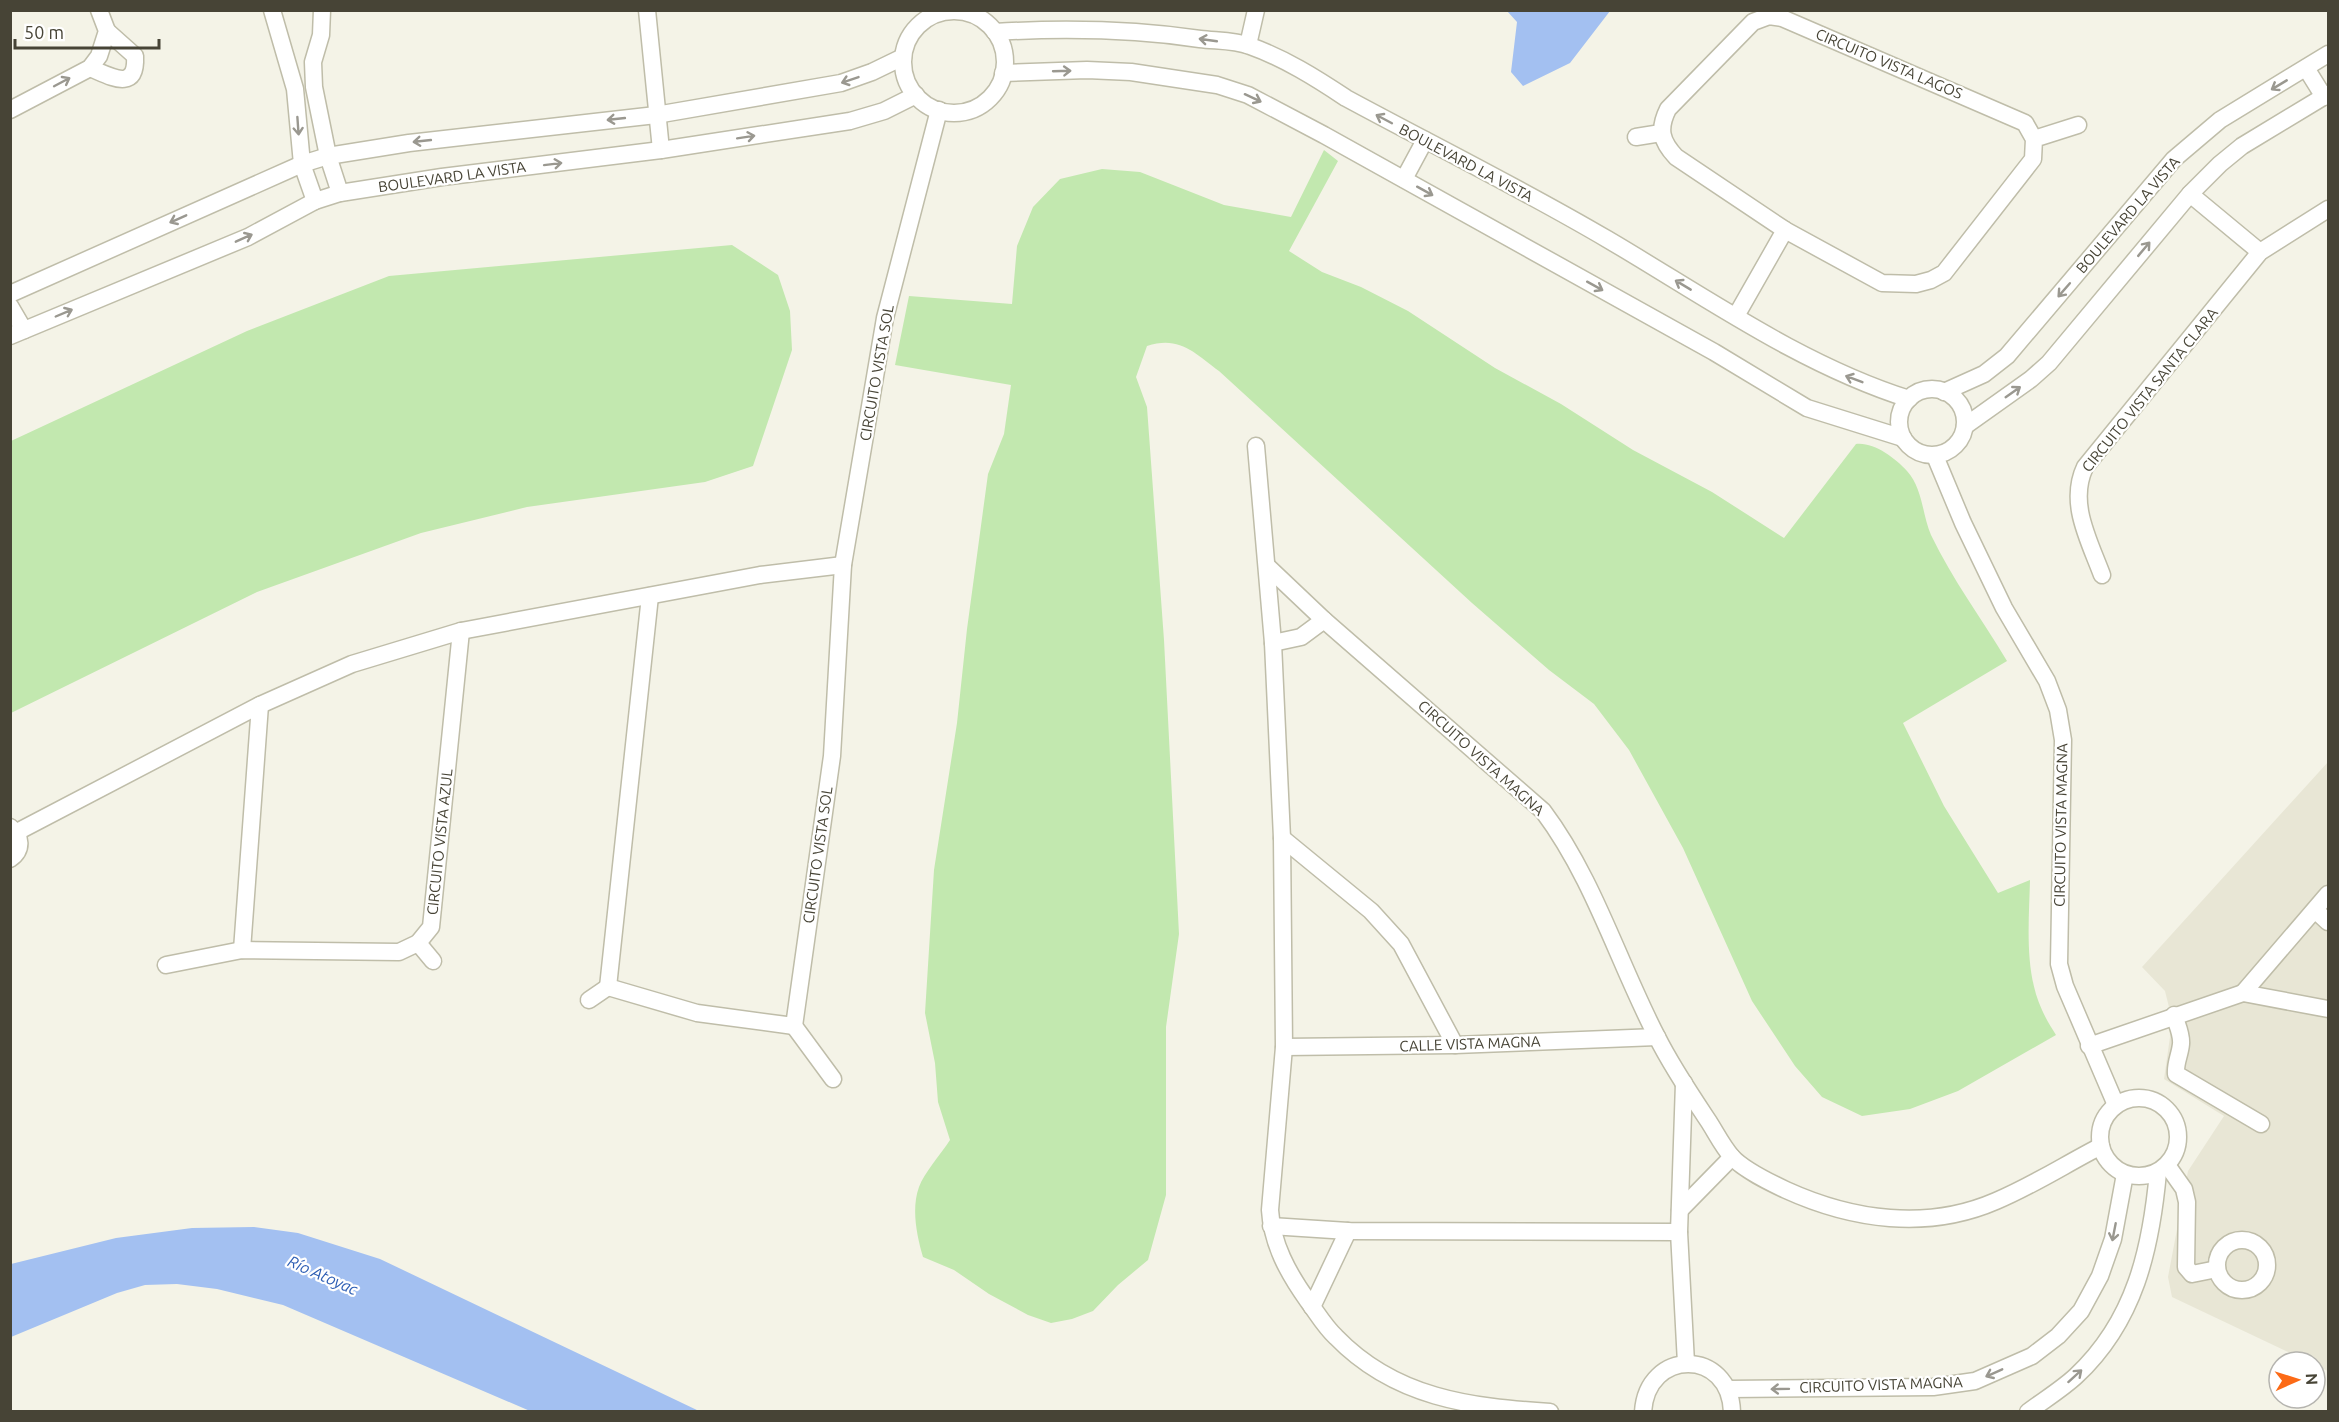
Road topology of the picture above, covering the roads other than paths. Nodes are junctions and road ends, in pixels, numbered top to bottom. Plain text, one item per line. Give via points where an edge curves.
1 (99, 10) edge
2 (272, 10) edge
3 (322, 10) edge
4 (647, 10) edge
5 (1256, 10) edge
6 (969, 12) edge
7 (1769, 13) edge
8 (930, 14) edge
9 (107, 31) junction
10 (995, 32) junction
11 (1248, 45) junction
12 (2328, 54) edge
13 (903, 57) junction
14 (90, 68) junction
15 (2306, 68) junction
16 (1004, 74) junction
17 (314, 87) junction
18 (295, 88) junction
19 (915, 95) junction
20 (2326, 96) edge
21 (10, 110) edge
22 (939, 110) junction
23 (656, 115) junction
24 (2078, 125) dead end
25 (1661, 134) junction
26 (1636, 137) dead end
27 (2034, 139) junction
28 (1425, 140) junction
29 (661, 150) junction
30 (328, 156) junction
31 (302, 164) junction
32 (1404, 179) junction
33 (340, 193) junction
34 (2190, 194) junction
35 (315, 201) junction
36 (2328, 209) edge
37 (1785, 230) junction
38 (2260, 252) junction
39 (10, 294) edge
40 (10, 306) edge
41 (1736, 316) junction
42 (17, 333) edge
43 (1944, 392) junction
44 (1909, 399) junction
45 (1965, 426) junction
46 (1903, 438) junction
47 (1256, 446) dead end
48 (1935, 456) junction
49 (843, 565) junction
50 (1267, 567) junction
51 (2102, 575) dead end
52 (650, 596) junction
53 (1323, 620) junction
54 (461, 631) junction
55 (1273, 643) junction
56 (260, 705) junction
57 (14, 829) edge
58 (1282, 838) junction
59 (10, 859) edge
60 (2328, 894) edge
61 (2315, 910) junction
62 (2328, 922) edge
63 (418, 943) junction
64 (242, 950) junction
65 (433, 961) dead end
66 (166, 965) dead end
67 (608, 987) junction
68 (2243, 993) junction
69 (589, 1000) dead end
70 (2328, 1009) edge
71 (2174, 1016) junction
72 (794, 1026) junction
73 (1657, 1037) junction
74 (1455, 1045) junction
75 (2089, 1046) junction
76 (1284, 1047) junction
77 (832, 1079) dead end
78 (1684, 1083) junction
79 (2116, 1105) junction
80 (2261, 1124) dead end
81 (2100, 1146) junction
82 (1732, 1157) junction
83 (2163, 1169) junction
84 (2125, 1174) junction
85 (1680, 1210) junction
86 (1271, 1226) junction
87 (1348, 1231) junction
88 (1679, 1232) junction
89 (2217, 1269) dead end
90 (1312, 1307) junction
91 (1686, 1363) junction
92 (1728, 1389) junction
93 (1550, 1412) edge
94 (1643, 1412) edge
95 (1732, 1412) edge
96 (2028, 1412) edge

1 - 9 street
2 - 18 street
3 - 17 street via 321,35 313,62
4 - 23 street
5 - 11 street
6 - 8 street
6 - 10 street
7 - 25 street, CIRCUITO VISTA LAGOS via 1753,22 1668,109
7 - 27 street, CIRCUITO VISTA LAGOS via 2025,123
8 - 13 street via 912,34
9 - 14 street via 99,56
9 - 14 street via 132,51 136,66 133,74 120,80
11 -> 10 street, BOULEVARD LA VISTA via 1106,30
10 - 16 street via 1005,59
28 -> 11 street, BOULEVARD LA VISTA via 1314,77
12 - 15 street, BOULEVARD LA VISTA
13 - 19 street via 906,77
13 -> 23 street via 841,83
21 -> 14 street
15 - 20 street
15 -> 43 street, BOULEVARD LA VISTA via 2220,120 2174,159 2007,356 1984,374
16 - 22 street via 990,98 979,106 953,113
16 -> 32 street via 1131,72 1216,85 1248,95
17 - 18 street
17 - 30 street
18 -> 31 street
19 - 22 street
29 -> 19 street, BOULEVARD LA VISTA via 850,122
20 - 34 street via 2242,146
22 - 49 street, CIRCUITO VISTA SOL via 885,318
23 - 29 street
23 -> 30 street
24 - 27 street
25 - 26 street
25 - 37 street via 1676,157
27 - 37 street via 2033,159 1944,273 1931,280 1916,284 1882,283
28 - 32 street
41 -> 28 street, BOULEVARD LA VISTA via 1605,238
33 -> 29 street, BOULEVARD LA VISTA
30 - 31 street
30 - 33 street
31 - 35 street
31 -> 39 street
32 -> 46 street via 1807,408
33 - 35 street, BOULEVARD LA VISTA
34 - 38 street
45 -> 34 street via 2049,363
42 -> 35 street, BOULEVARD LA VISTA via 248,237
36 - 38 street, CIRCUITO VISTA SANTA CLARA
37 - 41 street
38 - 51 street, CIRCUITO VISTA SANTA CLARA via 2085,467 2080,478 2079,510
40 - 42 street
44 -> 41 street, BOULEVARD LA VISTA via 1843,375
43 - 44 street via 1925,390
43 - 45 street via 1960,405
44 - 46 street via 1899,417
45 - 48 street via 1955,446
46 - 48 street via 1916,451
47 - 50 street
48 - 75 street, CIRCUITO VISTA MAGNA via 1973,544 2004,608 2047,681 2058,710 2063,740 2059,964
49 - 52 street via 760,575
49 - 72 street, CIRCUITO VISTA SOL via 832,756
50 - 53 street, CIRCUITO VISTA MAGNA
50 - 55 street
52 - 54 street
52 - 67 street
53 - 55 street via 1301,637
53 - 73 street, CIRCUITO VISTA MAGNA via 1543,811 1583,873
54 - 56 street via 352,664
54 - 63 street, CIRCUITO VISTA AZUL via 431,927
55 - 58 street
56 - 57 street
56 - 64 street
57 - 59 street via 20,848
58 - 74 street via 1371,911 1401,944
58 - 76 street
60 - 61 street
61 - 62 street
61 - 68 street
63 - 64 street via 399,952
63 - 65 street
64 - 66 street
67 - 69 street
67 - 72 street via 697,1013
68 - 70 street
68 - 71 street
71 - 75 street
71 - 80 street via 2181,1036 2176,1074
72 - 77 street
73 - 74 street, CALLE VISTA MAGNA
73 - 78 street, CIRCUITO VISTA MAGNA
74 - 76 street, CALLE VISTA MAGNA
75 - 79 street, CIRCUITO VISTA MAGNA
76 - 86 street
78 - 82 street, CIRCUITO VISTA MAGNA
78 - 85 street
79 - 81 street via 2102,1123
79 - 83 street via 2141,1097 2165,1107 2174,1118 2178,1144
81 - 82 street, CIRCUITO VISTA MAGNA via 1996,1201 1960,1213 1914,1220 1850,1214 1809,1200 1767,1181
81 - 84 street via 2109,1163
82 - 85 street
83 - 84 street via 2136,1177
83 - 89 street via 2184,1189 2188,1272
96 -> 83 street via 2076,1377 2104,1345 2125,1312 2141,1272
84 -> 92 street, CIRCUITO VISTA MAGNA via 2113,1239 2100,1276 2081,1311 2032,1356 1975,1382 1933,1387
85 - 88 street
86 - 87 street
86 - 90 street via 1280,1255
87 - 88 street
87 - 90 street
88 - 91 street
90 - 93 street via 1335,1337 1358,1357 1417,1391 1456,1403
91 - 92 street via 1711,1370
91 - 94 street via 1672,1366 1650,1384
92 - 95 street

